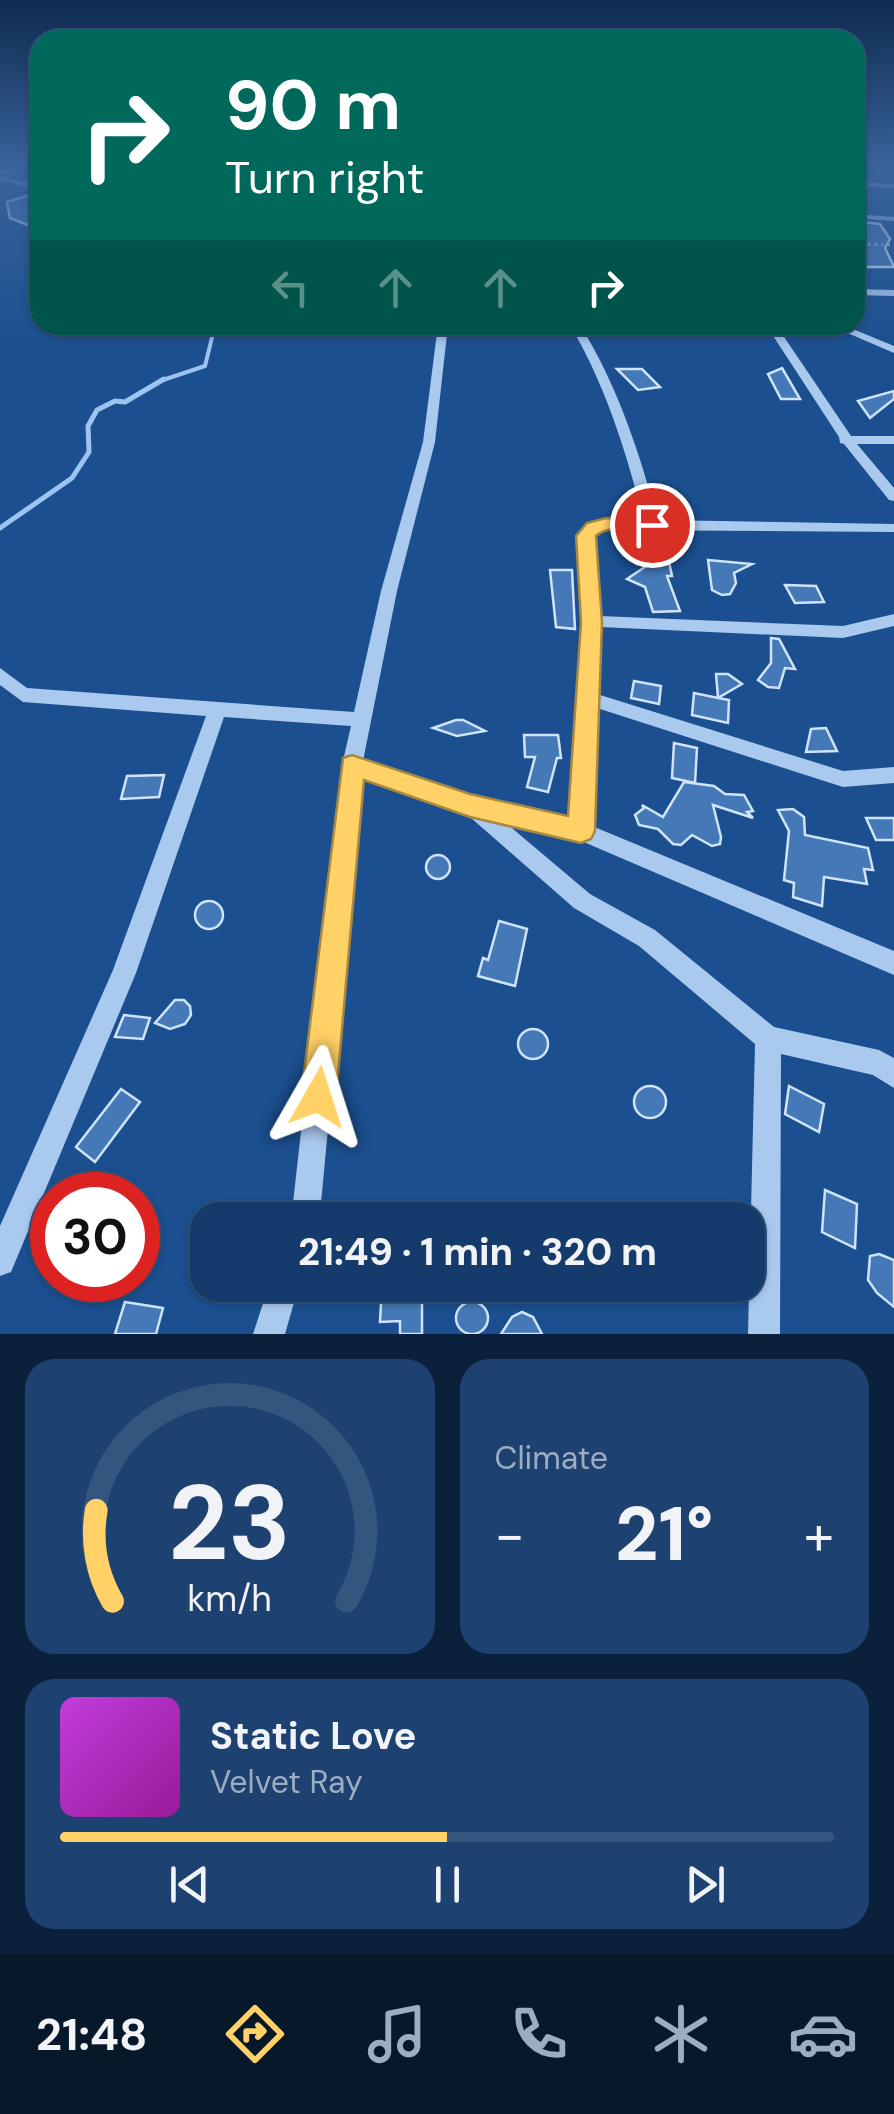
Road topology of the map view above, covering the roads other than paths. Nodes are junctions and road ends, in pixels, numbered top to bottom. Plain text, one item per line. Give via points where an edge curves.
1 (865, 292) edge
2 (894, 293) edge
3 (442, 335) edge
4 (582, 335) edge
5 (775, 335) edge
6 (858, 335) edge
7 (894, 350) edge
8 (844, 440) junction
9 (894, 440) edge
10 (894, 496) edge
11 (652, 525) junction
12 (894, 528) edge
13 (894, 620) edge
14 (592, 622) junction
15 (0, 675) edge
16 (590, 699) junction
17 (217, 710) junction
18 (362, 720) junction
19 (352, 766) junction
20 (894, 775) edge
21 (470, 805) junction
22 (581, 831) junction
23 (894, 963) edge
24 (768, 1038) junction
25 (894, 1075) edge
26 (307, 1202) edge
27 (0, 1261) edge
28 (279, 1302) edge
29 (270, 1334) edge
30 (764, 1334) edge

1 - 2 street
3 - 18 street via 428,442
4 - 11 street via 631,442
5 - 8 street
6 - 7 street
8 - 9 street
8 - 10 street
11 - 12 street
11 - 14 street via 606,524 586,536
13 - 14 street via 842,632
14 - 16 street
15 - 17 street via 23,695
16 - 20 street via 843,779
16 - 22 street
17 - 18 street
17 - 27 street via 124,973
18 - 19 street
19 - 21 street
19 - 26 street
21 - 22 street
21 - 24 street via 582,901 647,938
22 - 23 street
24 - 25 street via 879,1063
24 - 30 street
28 - 29 street

